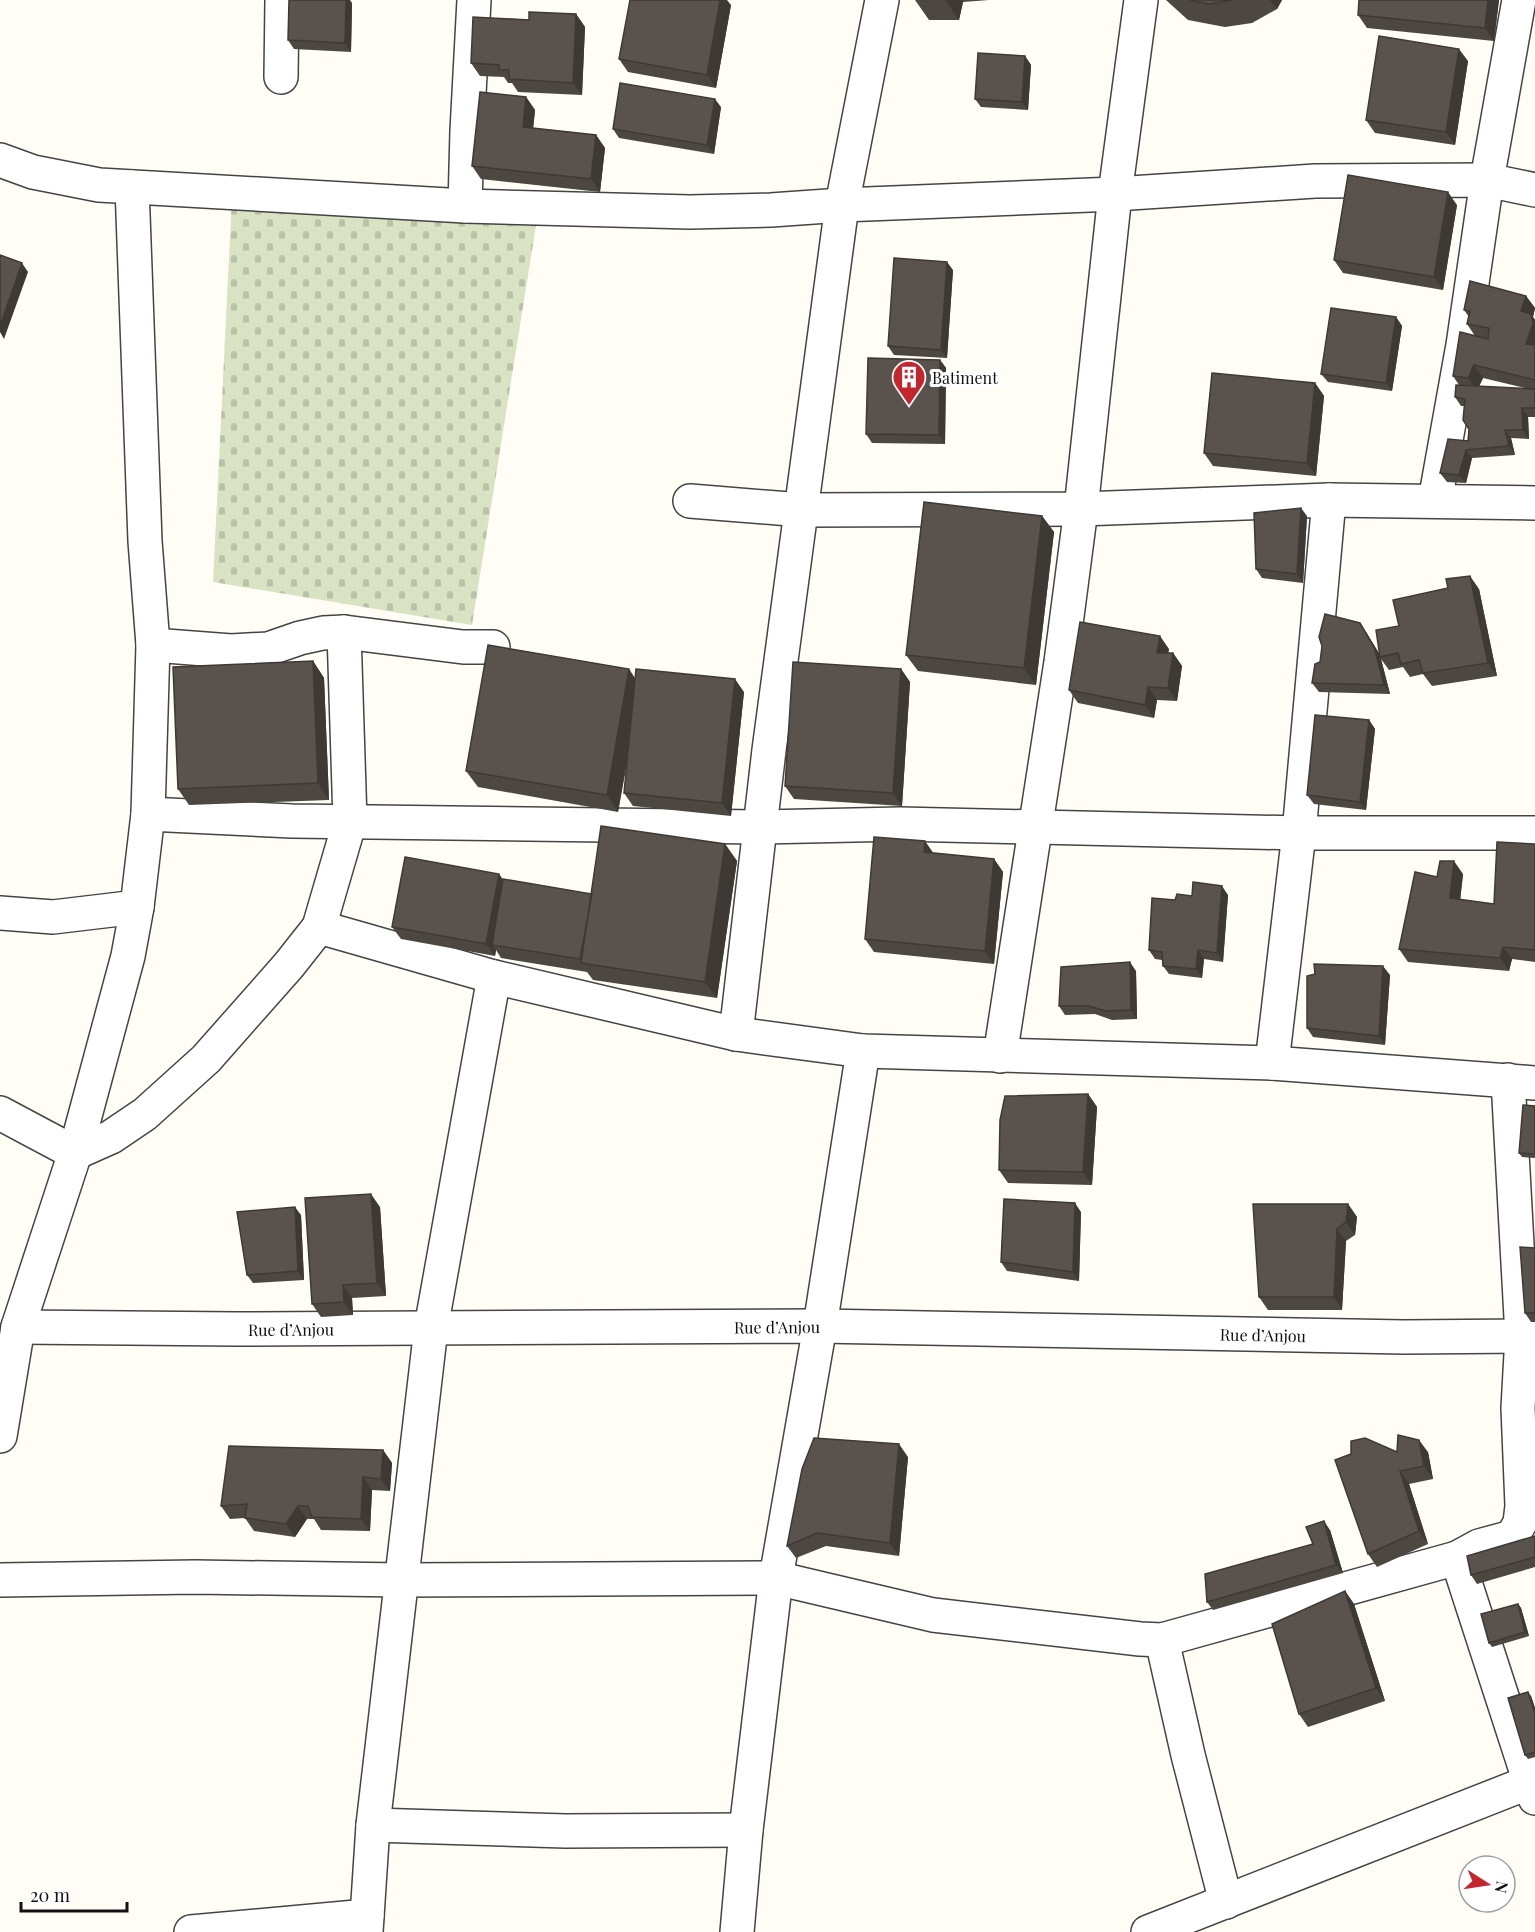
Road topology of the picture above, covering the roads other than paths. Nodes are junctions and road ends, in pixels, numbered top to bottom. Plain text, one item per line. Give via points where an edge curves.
1 (282, 0) edge
2 (474, 0) edge
3 (882, 0) edge
4 (1141, 0) edge
5 (1519, 0) edge
6 (280, 77) dead end
7 (0, 160) edge
8 (1486, 180) junction
9 (132, 187) junction
10 (1535, 190) edge
11 (1115, 194) junction
12 (842, 205) junction
13 (465, 206) junction
14 (1329, 500) junction
15 (690, 501) dead end
16 (1435, 501) junction
17 (1535, 503) edge
18 (1082, 509) junction
19 (802, 510) junction
20 (344, 632) junction
21 (153, 645) junction
22 (494, 647) edge
23 (148, 814) junction
24 (350, 821) junction
25 (1034, 826) junction
26 (759, 827) junction
27 (1299, 833) junction
28 (1535, 833) edge
29 (137, 907) junction
30 (0, 913) edge
31 (319, 927) junction
32 (494, 977) junction
33 (736, 1034) junction
34 (863, 1051) junction
35 (1000, 1056) junction
36 (1272, 1063) junction
37 (1521, 1082) edge
38 (0, 1113) edge
39 (75, 1153) junction
40 (820, 1326) junction
41 (18, 1327) junction
42 (431, 1328) junction
43 (1528, 1336) edge
44 (0, 1436) edge
45 (1457, 1558) junction
46 (776, 1578) junction
47 (0, 1580) edge
48 (401, 1580) junction
49 (1162, 1640) junction
50 (1533, 1786) edge
51 (374, 1825) junction
52 (746, 1830) junction
53 (1226, 1902) junction
54 (367, 1924) edge
55 (191, 1932) edge
56 (736, 1932) edge
57 (1148, 1932) edge

1 - 6 street
2 - 13 street
3 - 12 street
4 - 11 street
5 - 8 street
7 - 9 street via 33,172
8 - 10 street
8 - 11 street via 1315,181
8 - 16 street via 1463,345
9 - 13 street
9 - 21 street via 145,541
11 - 12 street
11 - 18 street
12 - 13 street via 690,212
12 - 19 street
14 - 16 street
14 - 18 street
14 - 27 street
15 - 19 street
16 - 17 street
18 - 19 street
18 - 25 street
19 - 26 street
20 - 21 street via 300,638 268,649 231,651
20 - 22 street via 463,647
20 - 24 street
21 - 23 street
23 - 24 street
23 - 29 street
24 - 26 street
24 - 31 street
25 - 26 street
25 - 27 street
25 - 35 street
26 - 33 street
27 - 28 street
27 - 36 street
29 - 30 street via 53,917
29 - 39 street via 126,965
31 - 32 street
31 - 39 street via 206,1059 145,1114 111,1137
32 - 33 street
32 - 42 street
33 - 34 street
34 - 35 street
34 - 40 street
35 - 36 street
36 - 37 street
37 - 43 street
38 - 39 street
39 - 41 street
40 - 42 street, Rue d’Anjou
40 - 43 street, Rue d’Anjou
40 - 46 street
41 - 42 street, Rue d’Anjou
41 - 44 street
42 - 48 street
43 - 45 street via 1518,1408 1520,1523 1512,1537 1479,1546
45 - 49 street
45 - 50 street
46 - 48 street
46 - 49 street via 933,1615
46 - 52 street
47 - 48 street
48 - 51 street
49 - 53 street
50 - 53 street
51 - 52 street via 566,1831
51 - 54 street
52 - 56 street
53 - 57 street
54 - 55 street

